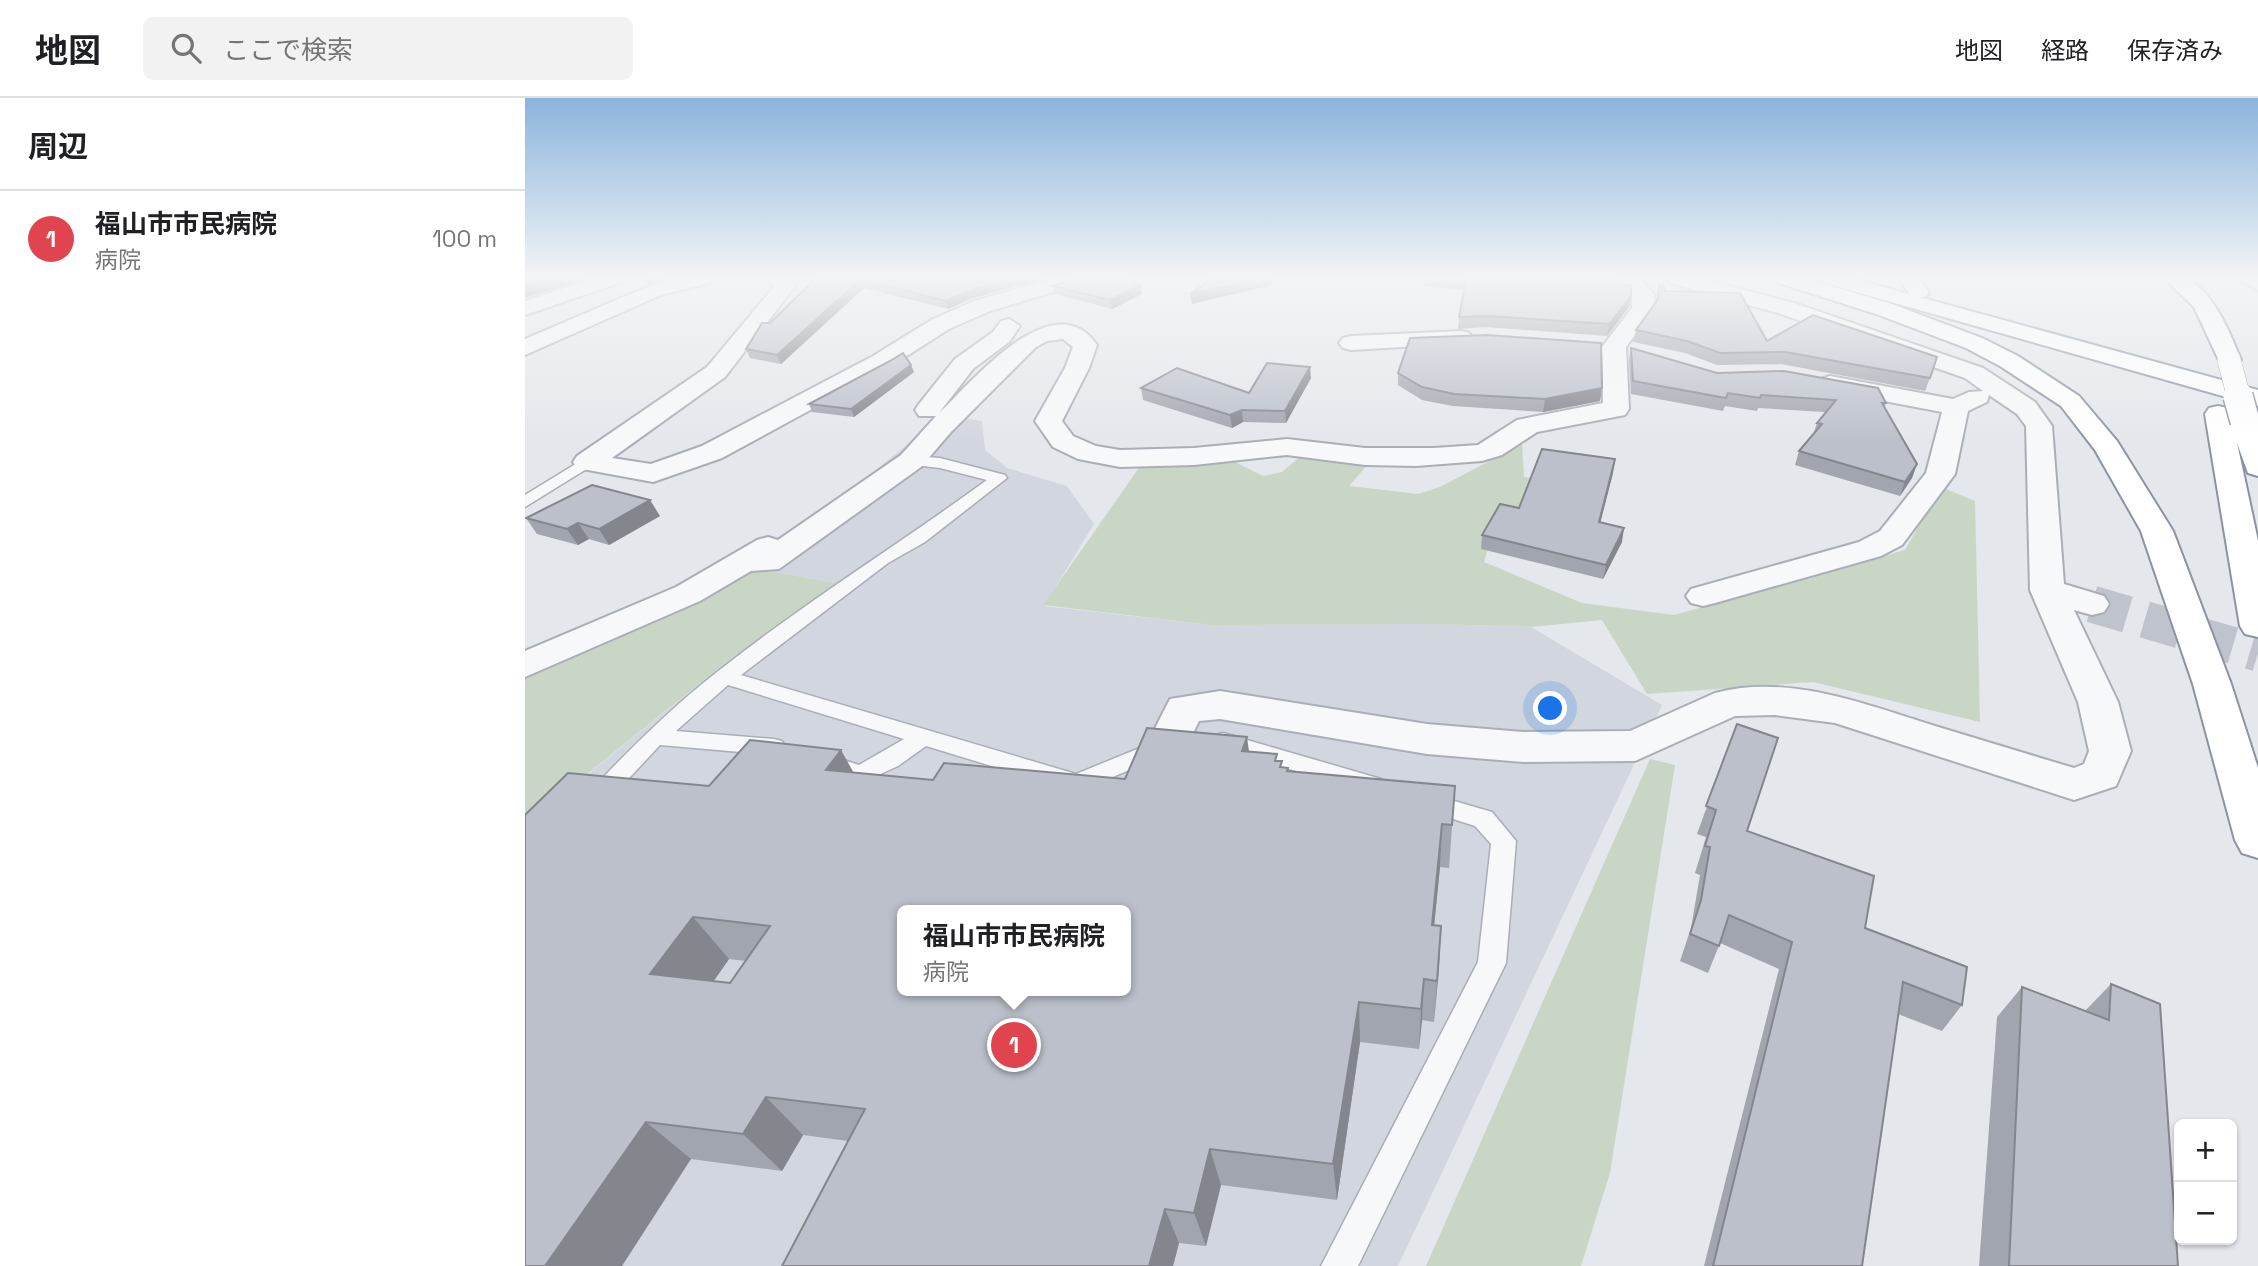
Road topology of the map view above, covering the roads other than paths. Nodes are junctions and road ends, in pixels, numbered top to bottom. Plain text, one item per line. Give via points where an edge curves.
1 (558, 334) edge
2 (747, 334) edge
3 (926, 334) edge
4 (1002, 334) edge
5 (1055, 334) edge
6 (1070, 334) edge
7 (1624, 334) edge
8 (1861, 334) edge
9 (1949, 334) edge
10 (2000, 334) edge
11 (2077, 334) edge
12 (2196, 334) edge
13 (2218, 334) edge
14 (1486, 337) edge
15 (1352, 343) dead end
16 (1586, 344) edge
17 (1614, 347) junction
18 (525, 348) edge
19 (1641, 355) edge
20 (1808, 379) edge
21 (2258, 386) edge
22 (2004, 392) junction
23 (1955, 407) junction
24 (2240, 411) edge
25 (911, 461) junction
26 (587, 462) junction
27 (2258, 467) edge
28 (525, 502) edge
29 (748, 561) junction
30 (2047, 590) junction
31 (1703, 597) dead end
32 (2092, 604) tunnel mouth
33 (2258, 626) edge
34 (525, 665) edge
35 (724, 677) junction
36 (655, 737) junction
37 (923, 737) junction
38 (1188, 742) junction
39 (581, 814) edge
40 (2258, 840) edge
41 (1339, 1266) edge

1 - 18 street
2 - 26 street via 716,372
3 - 26 street via 712,452 653,473
4 - 29 street via 964,365 905,433 839,493
5 - 25 street via 1042,335 1018,351
6 - 17 street via 1085,345 1048,421 1053,435 1092,453 1163,461 1290,447 1352,456 1487,452 1505,438 1549,419 1616,409
7 - 17 street
8 - 22 street via 1974,373
9 - 40 highway via 2009,361 2070,401 2107,447 2157,531 2212,684
10 - 24 highway
11 - 21 highway
12 - 24 highway
13 - 24 highway, bridge
14 - 15 street
16 - 17 street
17 - 19 street
20 - 23 street
22 - 23 street via 1969,398
22 - 30 street via 2026,408 2039,426
23 - 31 street via 1940,474 1891,538 1870,549
24 - 27 highway
24 - 33 highway
25 - 29 street via 767,562
25 - 35 lane via 940,463 999,478
26 - 28 lane
29 - 34 street via 688,594
30 - 32 street
30 - 38 street via 2098,702 2110,751 2101,775 2074,784 1838,710 1775,702 1729,703 1635,746 1523,747 1427,739 1220,705 1184,709
35 - 36 lane
35 - 37 lane
36 - 37 lane via 782,748 861,774
36 - 39 lane
37 - 38 lane via 1077,783
38 - 41 lane via 1215,740 1254,748 1483,819 1504,841 1492,963

